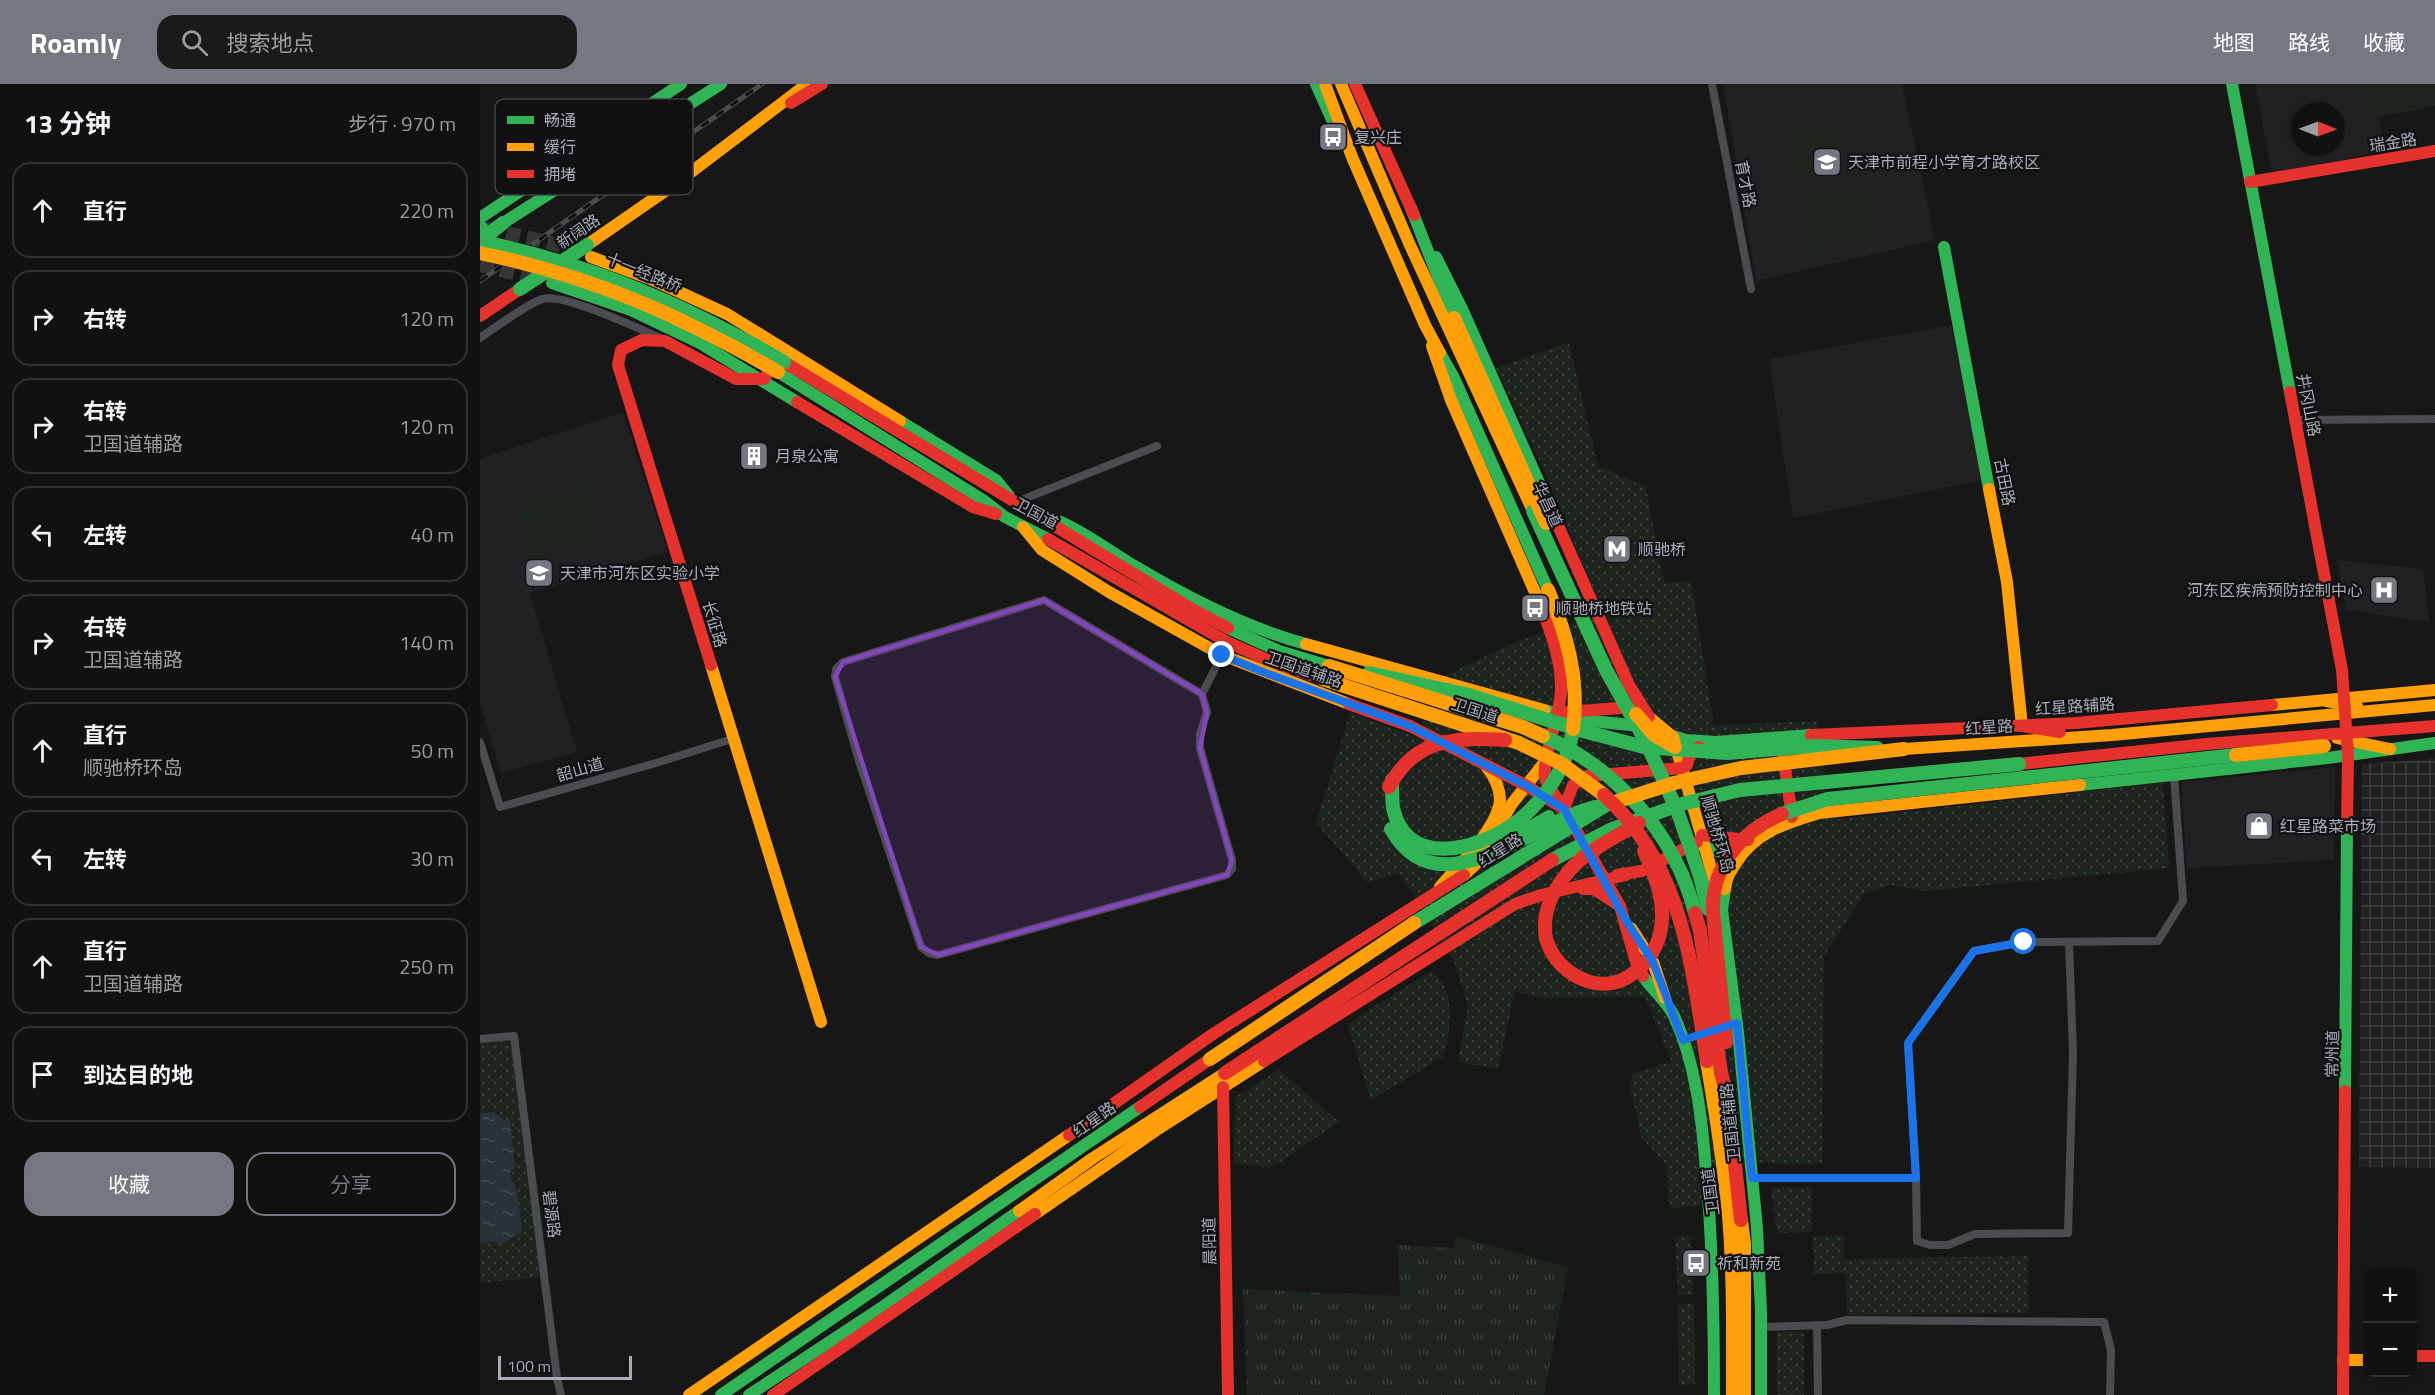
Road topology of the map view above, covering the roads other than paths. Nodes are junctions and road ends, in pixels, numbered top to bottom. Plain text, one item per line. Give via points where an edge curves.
1 (681, 84) edge
2 (712, 84) edge
3 (721, 84) edge
4 (807, 84) edge
5 (822, 84) edge
6 (1316, 84) edge
7 (1325, 84) edge
8 (1341, 84) edge
9 (1355, 84) edge
10 (1362, 84) edge
11 (1712, 84) edge
12 (2232, 84) edge
13 (2237, 84) edge
14 (658, 99) edge
15 (693, 99) edge
16 (693, 100) edge
17 (1372, 120) junction
18 (754, 126) junction
19 (2435, 152) edge
20 (1352, 157) junction
21 (693, 172) edge
22 (2253, 181) junction
23 (515, 195) edge
24 (544, 195) edge
25 (663, 195) edge
26 (1411, 208) junction
27 (481, 228) edge
28 (1944, 247) dead end
29 (589, 251) junction
30 (480, 253) edge
31 (552, 283) tunnel mouth
32 (1751, 290) dead end
33 (480, 316) edge
34 (1425, 325) junction
35 (480, 338) edge
36 (665, 341) junction
37 (783, 347) junction
38 (781, 367) junction
39 (764, 380) junction
40 (2435, 419) edge
41 (2297, 420) junction
42 (1157, 446) dead end
43 (987, 494) junction
44 (1014, 501) junction
45 (1035, 513) junction
46 (1005, 517) junction
47 (1021, 525) junction
48 (1054, 534) junction
49 (1222, 655) junction
50 (1326, 672) junction
51 (1427, 676) junction
52 (2435, 690) edge
53 (1202, 694) junction
54 (2346, 705) junction
55 (2435, 705) edge
56 (1642, 706) junction
57 (1559, 712) junction
58 (1410, 726) junction
59 (2022, 726) junction
60 (2435, 726) edge
61 (1673, 737) junction
62 (2087, 737) junction
63 (1781, 738) junction
64 (732, 739) junction
65 (2322, 740) junction
66 (1514, 741) junction
67 (480, 742) edge
68 (1716, 742) junction
69 (2351, 743) junction
70 (2435, 743) edge
71 (1904, 750) junction
72 (1686, 751) junction
73 (1547, 759) junction
74 (1485, 765) junction
75 (1682, 768) junction
76 (2174, 775) junction
77 (1392, 780) junction
78 (1527, 786) junction
79 (1606, 805) junction
80 (1564, 809) junction
81 (1654, 813) junction
82 (1502, 814) junction
83 (1792, 820) junction
84 (1636, 832) junction
85 (1700, 842) junction
86 (1754, 842) junction
87 (1484, 853) junction
88 (1742, 853) junction
89 (1602, 875) junction
90 (1626, 875) junction
91 (1575, 889) junction
92 (1434, 893) junction
93 (1620, 906) junction
94 (1722, 910) junction
95 (1404, 912) junction
96 (1716, 941) junction
97 (2069, 942) junction
98 (1430, 955) junction
99 (821, 1022) dead end
100 (1737, 1023) junction
101 (480, 1039) edge
102 (1683, 1040) junction
103 (1182, 1067) junction
104 (1226, 1073) junction
105 (1223, 1087) junction
106 (1182, 1100) junction
107 (1203, 1100) junction
108 (1728, 1101) junction
109 (1752, 1178) junction
110 (1916, 1178) junction
111 (1756, 1218) junction
112 (1711, 1222) junction
113 (1817, 1325) junction
114 (1761, 1327) junction
115 (2344, 1358) junction
116 (2363, 1358) edge
117 (2417, 1358) edge
118 (2435, 1358) edge
119 (561, 1395) edge
120 (689, 1395) edge
121 (721, 1395) edge
122 (749, 1395) edge
123 (772, 1395) edge
124 (1226, 1395) edge
125 (1714, 1395) edge
126 (1733, 1395) edge
127 (1744, 1395) edge
128 (1761, 1395) edge
129 (1818, 1395) edge
130 (2110, 1395) edge
131 (2344, 1395) edge

1 - 14 main road
2 - 15 main road
3 - 16 main road
4 - 18 main road, 新阔路
5 - 18 main road
6 - 20 main road
7 - 20 main road
8 - 96 main road, 华昌道, bridge via 1409,243 1606,670 1645,740 1677,810 1700,876
9 - 17 main road, 华昌道
10 - 17 main road
11 - 32 street, 育才路
12 - 22 main road, 井冈山路
13 - 22 main road, 井冈山路
17 - 26 main road, 华昌道
18 - 21 main road, 新阔路
19 - 22 main road, 瑞金路
20 - 34 main road
22 - 41 main road, 井冈山路
23 - 27 main road via 489,214
24 - 27 main road, bridge via 503,223
25 - 29 main road, 新阔路
26 - 56 main road, 华昌道 via 1463,311 1629,685
26 - 72 main road, 华昌道, bridge via 1454,318 1610,663 1637,715 1660,740
27 - 38 main road, 十一经路桥, bridge via 545,255 645,288 714,321
28 - 59 main road, 古田路 via 2007,582
29 - 33 main road, 新阔路, bridge
29 - 37 main road via 696,298
30 - 38 main road, 十一经路桥, bridge via 570,274 665,310
31 - 39 main road via 658,322
34 - 57 main road via 1451,400 1554,640 1560,674
34 - 77 main road, bridge via 1477,427 1556,608 1575,678 1575,716 1561,769 1531,809 1484,841 1444,849 1426,847 1405,834 1392,810
35 - 36 street via 543,298 592,310
36 - 39 main road via 736,379
36 - 64 main road, 长征路 via 642,340 628,345 621,350 618,365
37 - 39 main road
37 - 44 main road via 996,480
38 - 43 main road, 卫国道
39 - 46 main road via 973,507
40 - 41 street
41 - 54 main road, 井冈山路
42 - 44 street
43 - 44 main road, 卫国道
43 - 46 main road, 卫国道
44 - 45 main road, 卫国道
45 - 48 main road, 卫国道
45 - 51 main road, 卫国道辅路 via 1066,523 1138,568 1254,628
46 - 47 main road, 卫国道
47 - 48 main road, 卫国道
47 - 49 main road, 卫国道辅路 via 1042,550
48 - 50 main road, 卫国道 via 1245,637
49 - 53 street
49 - 58 main road, 卫国道辅路
50 - 66 main road, 卫国道, bridge
50 - 72 main road, bridge via 1397,678 1644,747
50 - 108 main road, 卫国道, bridge via 1472,710 1543,734 1587,758 1624,788 1668,848 1692,900
51 - 57 main road, 卫国道辅路
51 - 58 main road
52 - 54 main road
53 - 53 street via 1207,712 1200,748 1232,860 1227,875 938,955 921,947 835,677 843,662 1044,600
54 - 55 main road, 红星路 via 2380,710
54 - 59 main road, 红星路辅路 via 2326,701
54 - 62 main road, 红星路
54 - 69 main road, 常州道
56 - 57 main road
56 - 61 main road, 华昌道
57 - 61 main road, 红星路辅路 via 1590,721 1640,726
57 - 73 main road
58 - 74 main road, 卫国道辅路
59 - 62 main road
59 - 63 main road, 红星路辅路
60 - 69 main road
61 - 68 main road, 红星路辅路
61 - 75 main road, 顺驰桥环岛
62 - 71 main road, 红星路
63 - 68 main road, 红星路辅路
63 - 83 main road
64 - 67 street, 韶山道 via 500,807
64 - 99 main road, 长征路
65 - 69 main road
65 - 81 main road, 红星路, bridge via 1797,783 1740,790
65 - 96 main road, bridge via 1828,799 1797,806 1750,831 1723,864 1713,902
66 - 77 main road, bridge via 1462,739 1431,744 1404,761
66 - 84 main road, 卫国道, bridge via 1582,777 1609,799
68 - 75 main road, 红星路辅路 via 1694,750
69 - 70 main road via 2390,749
69 - 76 main road
69 - 115 main road, 常州道
71 - 72 main road, bridge via 1814,746 1742,753
71 - 79 main road, 红星路, bridge via 1741,768 1674,783
73 - 78 main road
73 - 80 main road via 1547,784
74 - 78 main road, 卫国道辅路
74 - 82 main road via 1499,789
75 - 80 main road via 1587,776 1573,785
75 - 85 main road, 顺驰桥环岛
76 - 83 main road via 1838,810
76 - 97 street via 2183,901 2158,941
77 - 79 main road, bridge via 1386,809 1394,834 1418,857 1433,862 1457,864 1477,859 1559,819
78 - 80 main road, 卫国道辅路
78 - 82 main road
79 - 103 main road, 红星路, bridge via 1384,942 1210,1059
80 - 87 main road
80 - 89 main road
81 - 84 main road, bridge via 1576,865 1550,899 1545,916 1547,944 1559,965 1580,979 1611,983 1632,975 1649,959 1659,939 1662,900
81 - 104 main road, 红星路, bridge via 1558,856
82 - 87 main road
82 - 92 main road
83 - 86 main road
84 - 126 main road, 卫国道, bridge via 1673,892 1692,965 1729,1216
85 - 86 main road via 1736,837
85 - 88 main road via 1718,851
85 - 90 main road, 顺驰桥环岛
85 - 94 main road, 顺驰桥环岛
86 - 88 main road
87 - 92 main road via 1463,876
88 - 94 main road, 卫国道辅路 via 1726,879
89 - 90 main road
89 - 91 main road
89 - 93 main road, 卫国道辅路
90 - 93 main road
91 - 93 main road via 1594,889
91 - 98 main road via 1515,904
92 - 95 main road
93 - 102 main road, 卫国道辅路 via 1640,970 1667,1004
94 - 100 main road, 卫国道辅路
95 - 98 main road
95 - 103 main road via 1199,1044
96 - 108 main road, 卫国道, bridge
97 - 110 street via 2024,942 1974,951 1908,1043
97 - 110 street via 2073,1053 2068,1233 1975,1234 1948,1245 1917,1241
98 - 105 main road
100 - 102 main road
100 - 109 main road, 卫国道辅路
101 - 119 street, 碧源路 via 514,1036
102 - 112 main road, 卫国道辅路 via 1699,1111
103 - 120 main road
103 - 121 main road, 红星路 via 1165,1089
104 - 105 main road, 晨阳道
104 - 106 main road, 红星路
105 - 107 main road
105 - 124 main road, 晨阳道
106 - 107 main road
106 - 122 main road, 红星路
107 - 123 main road
107 - 124 main road, 晨阳道 via 1218,1112
108 - 127 main road, 卫国道, bridge via 1744,1244
109 - 110 street
109 - 111 main road, 卫国道辅路
111 - 112 main road
111 - 114 main road, 卫国道辅路
112 - 125 main road, 卫国道辅路
113 - 114 street
113 - 129 street
113 - 130 street via 1847,1320 2104,1322 2110,1350
114 - 128 main road, 卫国道辅路
115 - 116 main road
115 - 131 main road, 常州道
117 - 118 main road

